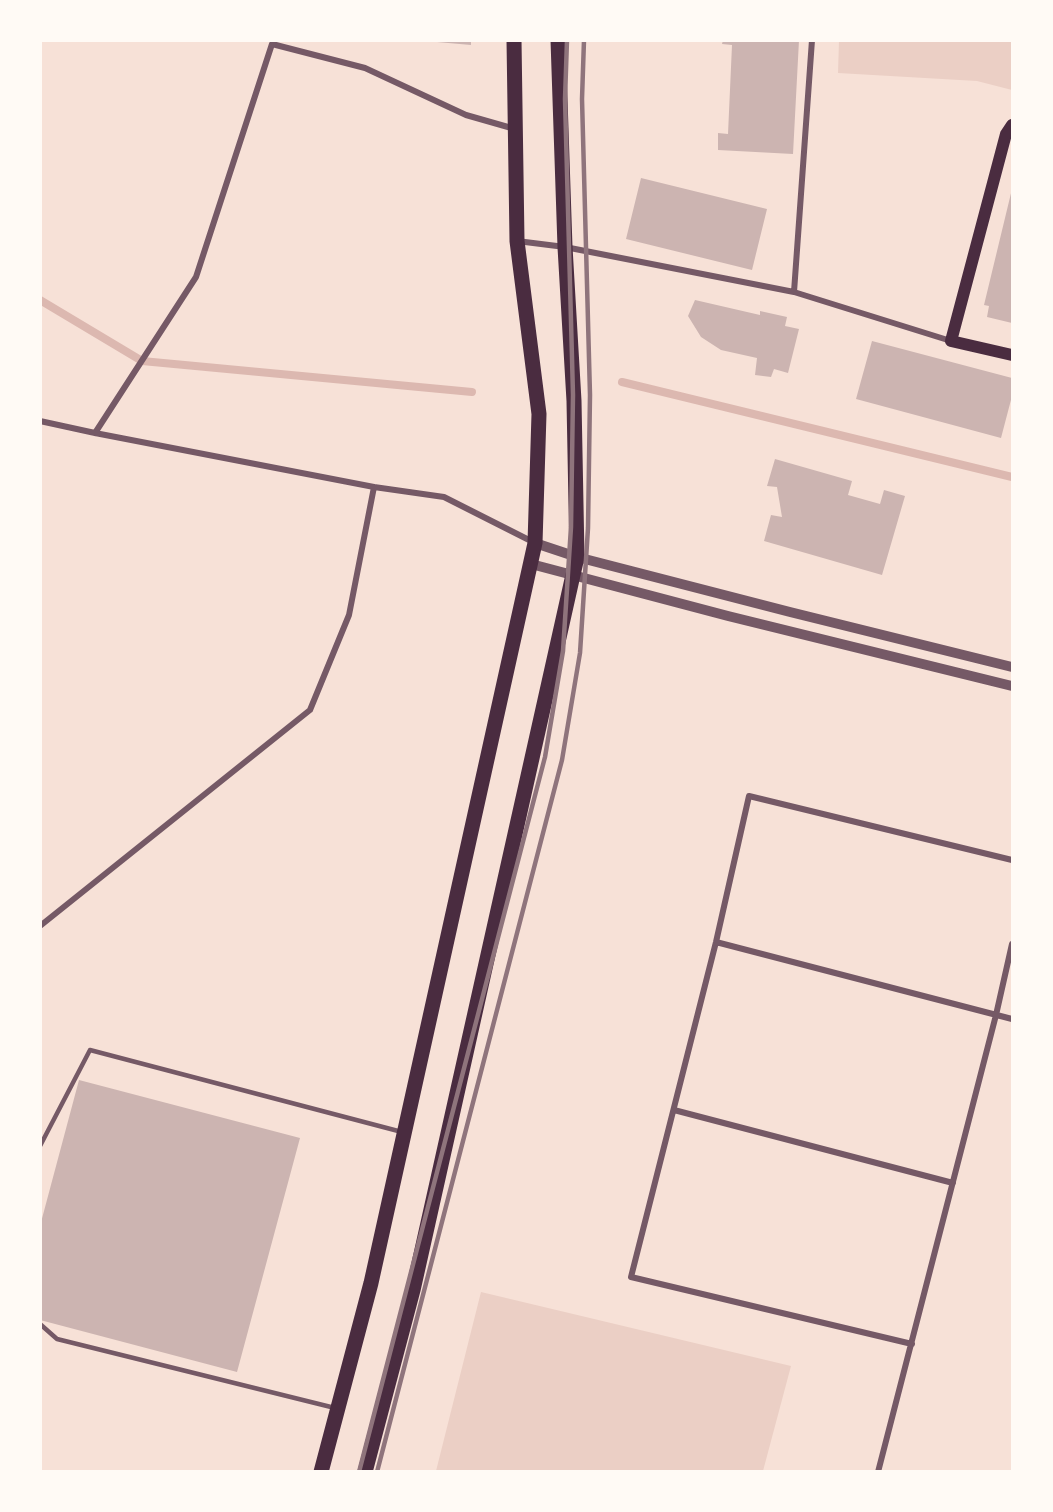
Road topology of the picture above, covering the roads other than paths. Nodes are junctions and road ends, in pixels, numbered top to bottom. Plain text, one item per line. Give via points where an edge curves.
1 (514, 40) edge
2 (558, 40) edge
3 (812, 40) edge
4 (1012, 125) edge
5 (515, 130) junction
6 (517, 241) junction
7 (565, 247) junction
8 (794, 292) junction
9 (951, 341) junction
10 (1012, 355) edge
11 (40, 421) edge
12 (95, 433) junction
13 (374, 487) junction
14 (535, 543) junction
15 (577, 557) junction
16 (531, 564) junction
17 (573, 576) junction
18 (732, 597) junction
19 (728, 616) junction
20 (1012, 667) edge
21 (1012, 686) edge
22 (1012, 860) edge
23 (40, 926) edge
24 (716, 942) junction
25 (1012, 944) edge
26 (996, 1015) junction
27 (1012, 1019) edge
28 (674, 1110) junction
29 (405, 1133) junction
30 (40, 1146) edge
31 (953, 1183) junction
32 (40, 1324) edge
33 (912, 1344) junction
34 (337, 1409) junction
35 (321, 1472) edge
36 (365, 1472) edge
37 (878, 1472) edge

1 - 5 main road
2 - 7 main road
3 - 8 street
4 - 9 main road via 1006,134
5 - 6 main road
5 - 12 street via 466,115 365,68 272,44 196,277
6 - 7 street
6 - 14 main road via 539,414
7 - 8 street
7 - 15 main road via 574,401
8 - 9 street
9 - 10 main road
11 - 12 street
12 - 13 street
13 - 14 street via 444,496
13 - 23 street via 349,615 310,710
14 - 15 street
14 - 16 main road
15 - 17 main road
15 - 18 street
16 - 17 street
16 - 29 main road
17 - 19 street
17 - 36 main road via 413,1290
18 - 19 street
18 - 20 street
19 - 21 street
22 - 24 street via 749,796
24 - 26 street
24 - 28 street
25 - 26 street
26 - 27 street
26 - 31 street
28 - 31 street
28 - 33 street via 631,1277
29 - 30 lane via 90,1050
29 - 34 main road
31 - 33 street
32 - 34 lane via 57,1339
33 - 37 street
34 - 35 main road

